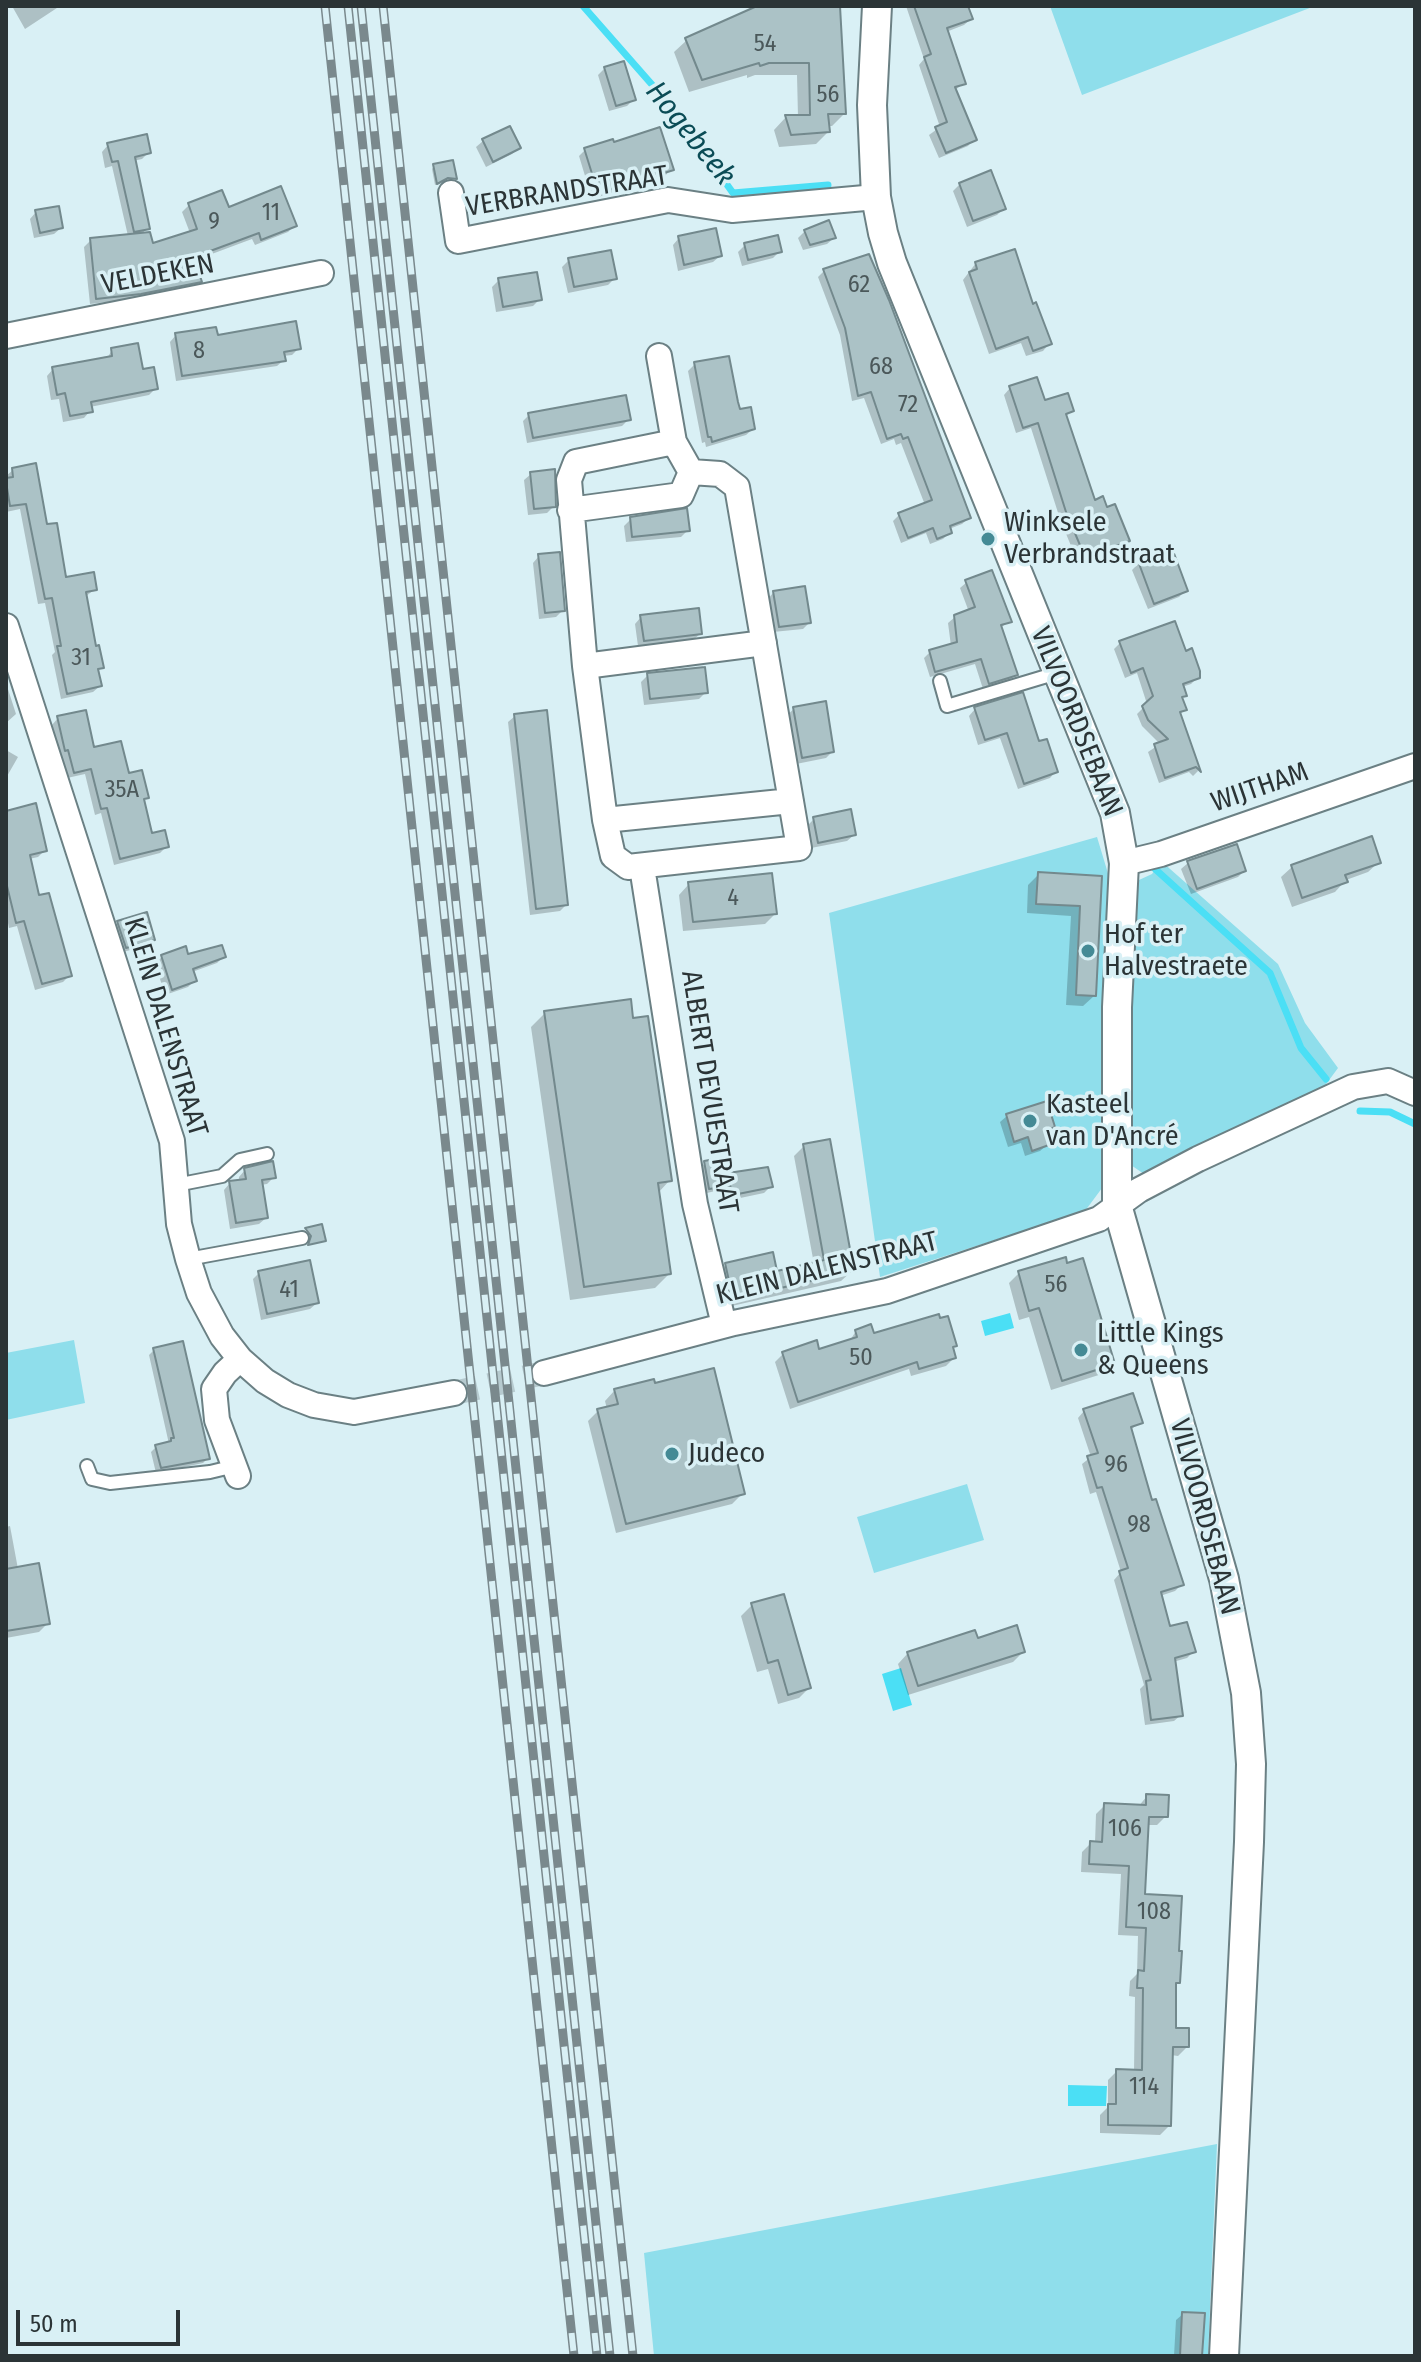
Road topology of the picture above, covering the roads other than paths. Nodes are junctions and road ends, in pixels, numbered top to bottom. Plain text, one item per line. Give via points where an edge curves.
1 (877, 6) edge
2 (451, 193) dead end
3 (876, 197) junction
4 (321, 273) dead end
5 (6, 336) edge
6 (659, 356) dead end
7 (674, 442) junction
8 (691, 472) junction
9 (570, 510) junction
10 (6, 626) edge
11 (764, 643) junction
12 (11, 658) edge
13 (585, 666) junction
14 (1057, 673) junction
15 (940, 681) dead end
16 (1415, 766) edge
17 (791, 801) junction
18 (605, 820) junction
19 (1124, 863) junction
20 (642, 867) junction
21 (1415, 1093) edge
22 (267, 1154) dead end
23 (176, 1185) junction
24 (1117, 1205) junction
25 (302, 1238) dead end
26 (188, 1259) junction
27 (724, 1325) junction
28 (240, 1359) junction
29 (544, 1373) tunnel mouth
30 (454, 1393) tunnel mouth
31 (87, 1466) dead end
32 (236, 1471) joint
33 (1224, 2356) edge

1 - 3 street, VILVOORDSEBAAN via 872,105
2 - 3 street, VERBRANDSTRAAT via 458,241 668,200 732,210
3 - 14 street, VILVOORDSEBAAN via 892,263
4 - 5 street, VELDEKEN
6 - 7 street
7 - 8 street
7 - 9 street via 576,462 569,480
8 - 9 street via 681,495
8 - 11 street via 720,474 737,487
9 - 13 street
10 - 12 street, KLEIN DALENSTRAAT
11 - 13 street
11 - 17 street
12 - 23 street, KLEIN DALENSTRAAT via 172,1141
13 - 18 street
14 - 15 lane via 947,706
14 - 19 street, VILVOORDSEBAAN via 1115,813
16 - 19 street, WIJTHAM
17 - 18 street
17 - 20 street via 799,848
18 - 20 street via 613,856 628,867
19 - 24 street, VILVOORDSEBAAN via 1117,1007
20 - 27 street, ALBERT DEVUESTRAAT via 695,1204
21 - 24 street, KLEIN DALENSTRAAT via 1388,1081 1353,1087 1198,1159
22 - 23 lane via 240,1160 222,1176
23 - 26 street, KLEIN DALENSTRAAT
24 - 27 street, KLEIN DALENSTRAAT via 1099,1219 887,1291
24 - 33 street, VILVOORDSEBAAN via 1224,1579 1246,1693 1249,1842
25 - 26 lane
26 - 28 street, KLEIN DALENSTRAAT via 199,1293
27 - 29 street, KLEIN DALENSTRAAT
28 - 30 street, KLEIN DALENSTRAAT via 288,1395 354,1412
28 - 32 street via 214,1389 217,1420
31 - 32 lane via 92,1479 110,1483

